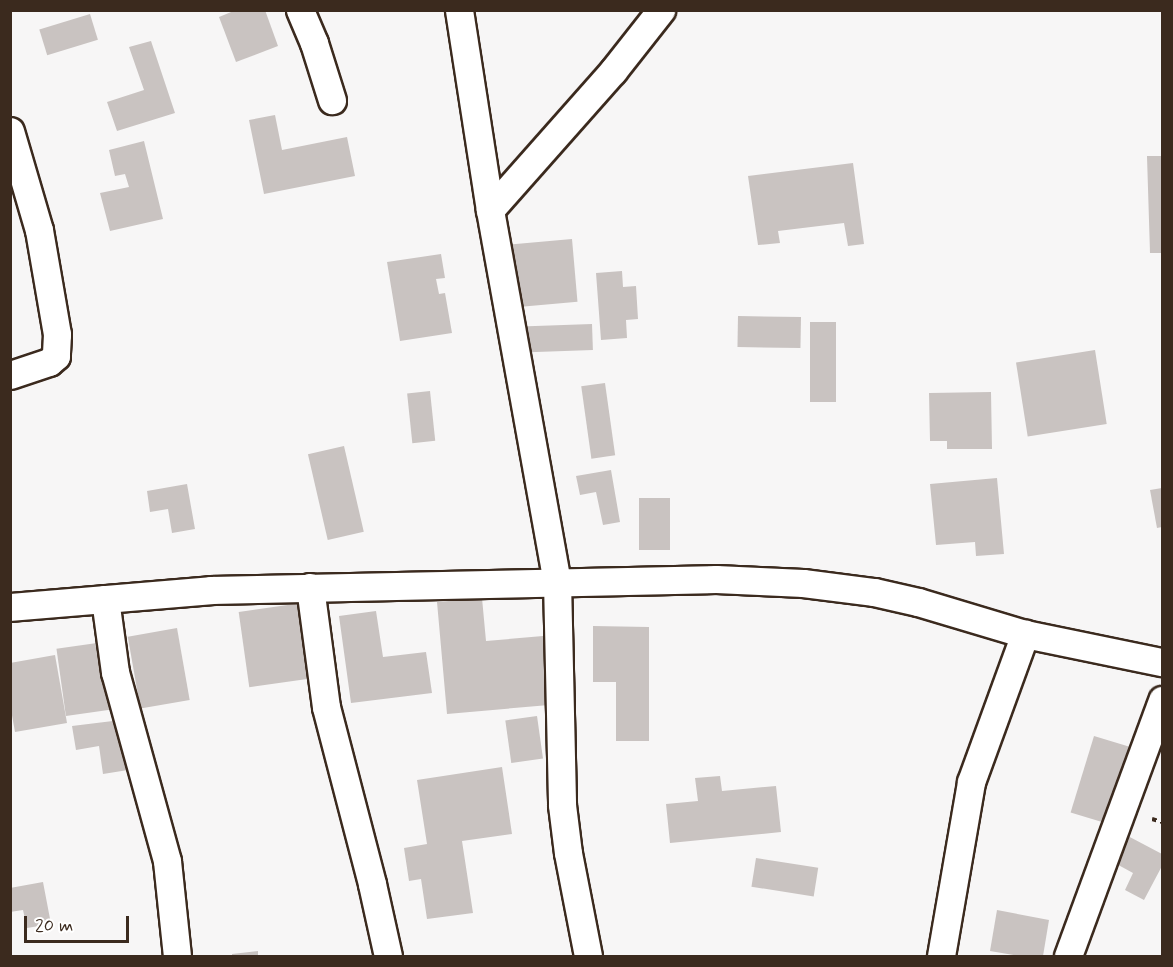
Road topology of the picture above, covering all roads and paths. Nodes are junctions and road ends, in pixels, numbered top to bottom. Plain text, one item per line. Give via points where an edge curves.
1 (300, 10) edge
2 (459, 10) edge
3 (661, 10) edge
4 (332, 100) dead end
5 (10, 131) edge
6 (490, 210) junction
7 (10, 375) edge
8 (557, 581) junction
9 (310, 587) junction
10 (105, 599) junction
11 (10, 607) edge
12 (1025, 634) junction
13 (1162, 662) edge
14 (1162, 700) edge
15 (177, 957) edge
16 (388, 957) edge
17 (588, 957) edge
18 (941, 957) edge
19 (1068, 957) edge

1 - 4 street
2 - 6 street
3 - 6 street via 613,71
5 - 7 street via 39,230 57,334 56,356
6 - 8 street
8 - 9 street
8 - 12 street via 716,579 803,583 918,602
8 - 17 street via 562,805
9 - 10 street
9 - 16 street via 326,707
10 - 11 street
10 - 15 street via 120,691 167,861
12 - 13 street
12 - 18 street via 971,782
14 - 19 street

